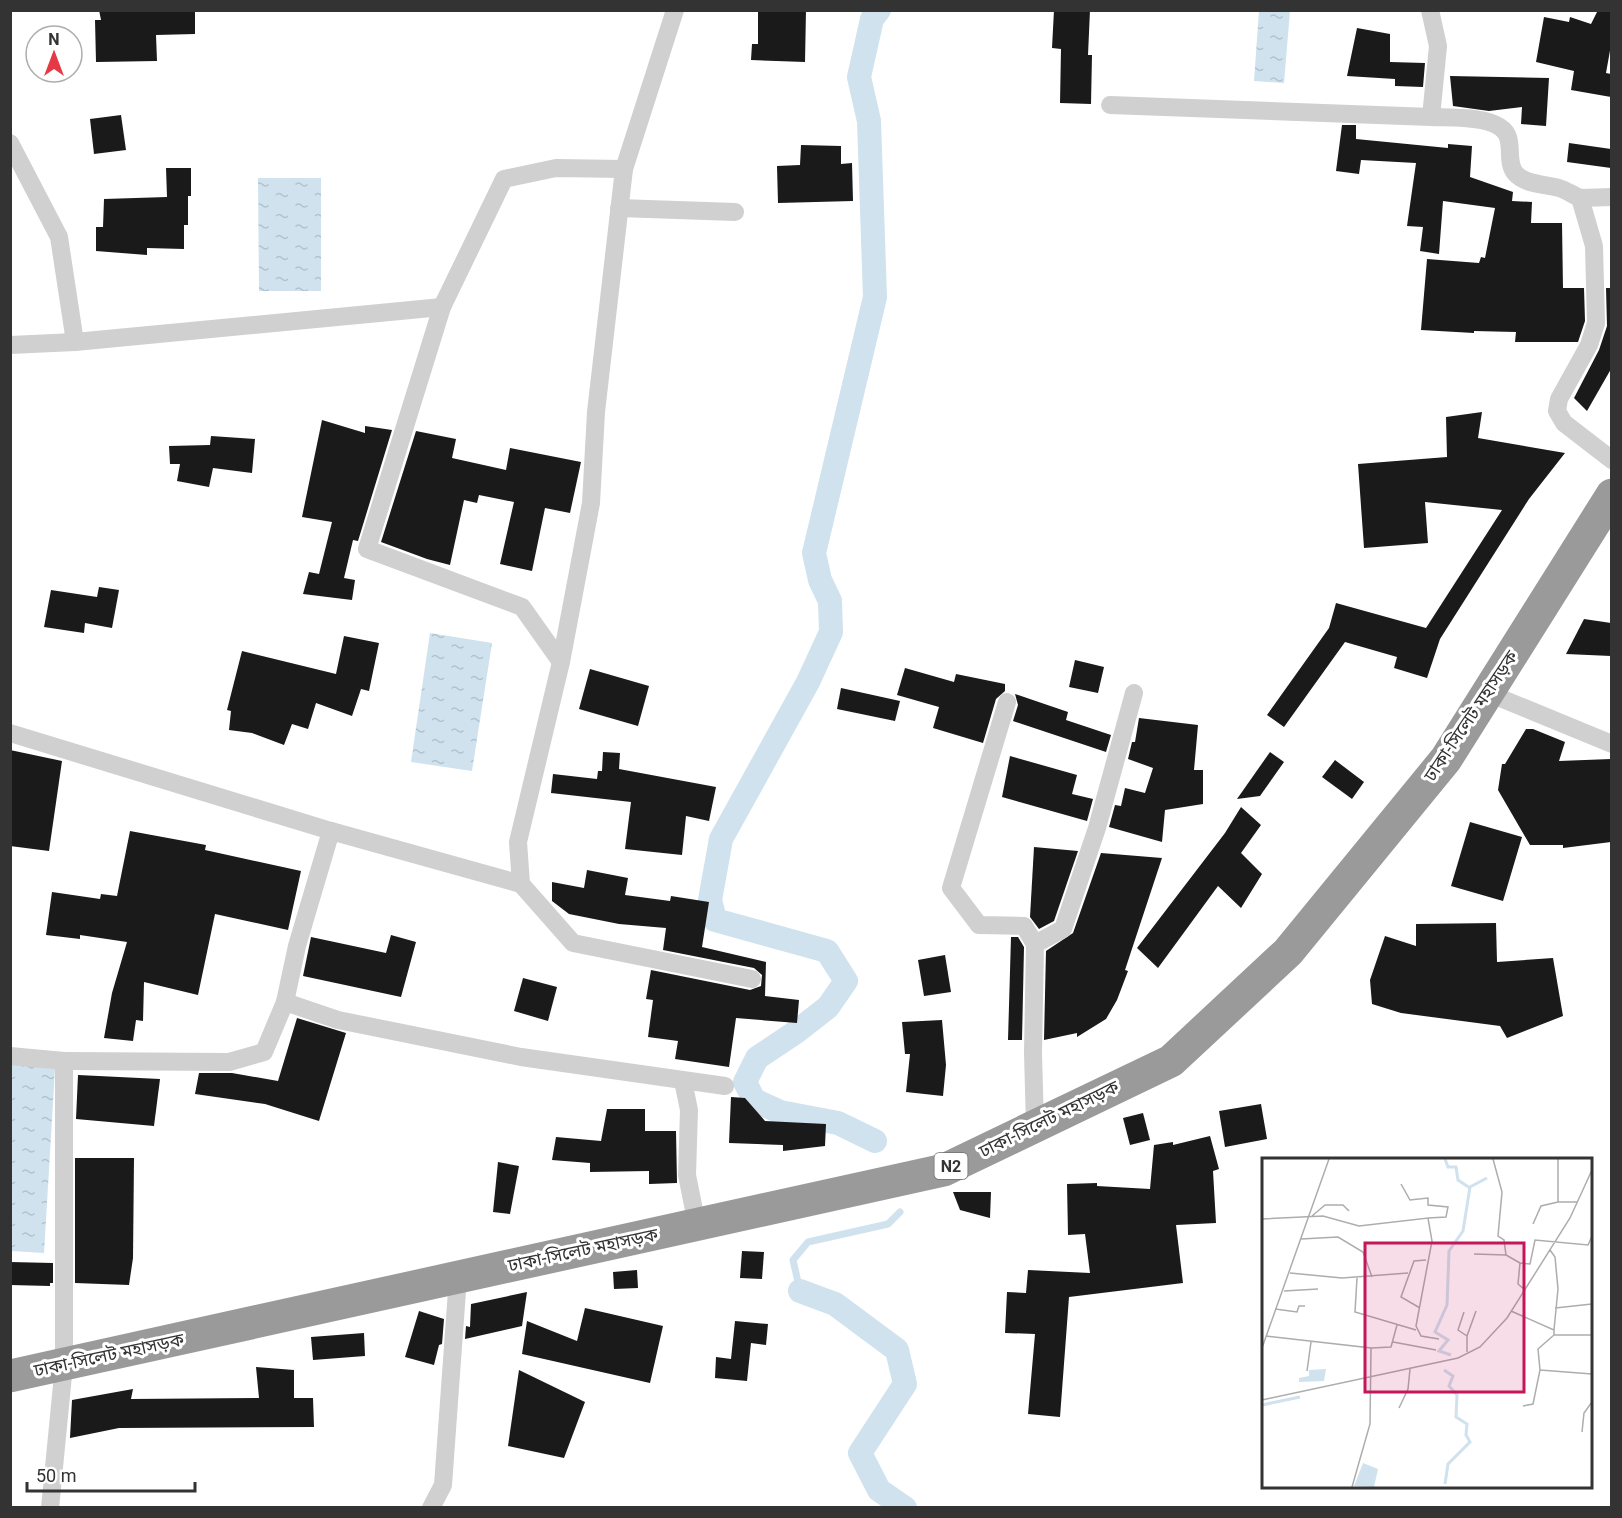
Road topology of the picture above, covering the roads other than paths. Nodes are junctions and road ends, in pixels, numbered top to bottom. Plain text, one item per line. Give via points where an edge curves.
1 (675, 10) edge
2 (1430, 10) edge
3 (1110, 105) dead end
4 (1431, 117) junction
5 (10, 143) edge
6 (624, 169) junction
7 (1611, 196) edge
8 (1580, 198) junction
9 (619, 208) junction
10 (735, 212) dead end
11 (442, 307) junction
12 (75, 342) junction
13 (10, 345) edge
14 (1611, 460) edge
15 (1611, 495) edge
16 (561, 662) junction
17 (1134, 693) dead end
18 (1488, 693) junction
19 (1006, 702) dead end
20 (10, 733) edge
21 (1611, 744) edge
22 (332, 831) junction
23 (521, 884) junction
24 (1035, 944) junction
25 (752, 979) dead end
26 (285, 1002) junction
27 (10, 1056) edge
28 (64, 1061) junction
29 (682, 1081) junction
30 (725, 1086) dead end
31 (1035, 1126) junction
32 (698, 1225) junction
33 (458, 1277) junction
34 (64, 1365) junction
35 (10, 1376) edge
36 (50, 1508) edge
37 (431, 1508) edge

1 - 6 street
2 - 4 street via 1438,46
3 - 4 street
4 - 8 street via 1483,120 1500,125 1509,138 1511,165 1516,175
5 - 12 street via 59,237
6 - 9 street
6 - 11 street via 556,168 504,179
7 - 8 street
8 - 14 street via 1594,246 1596,322 1557,411 1564,423
9 - 10 street
9 - 16 street via 596,412 591,502
11 - 12 street
11 - 16 street via 367,549 522,607
12 - 13 street
15 - 18 highway, ঢাকা-সিলেট মহাসড়ক / N2
16 - 23 street via 518,842
17 - 24 street via 1097,828 1063,929
18 - 21 street
18 - 31 highway, ঢাকা-সিলেট মহাসড়ক / N2 via 1446,759 1288,952 1171,1061
19 - 24 street via 951,888 979,925 1023,926
20 - 22 street
22 - 23 street
22 - 26 street via 297,946
23 - 25 street via 573,943
24 - 31 street
26 - 28 street via 264,1052 229,1062
26 - 29 street via 338,1020 521,1057
27 - 28 street
28 - 34 street
29 - 30 street
29 - 32 street via 689,1110 687,1175
31 - 32 highway, ঢাকা-সিলেট মহাসড়ক / N2 via 944,1170
32 - 33 highway, ঢাকা-সিলেট মহাসড়ক / N2
33 - 34 highway, ঢাকা-সিলেট মহাসড়ক / N2
33 - 37 street via 443,1485
34 - 35 highway, ঢাকা-সিলেট মহাসড়ক / N2
34 - 36 street

